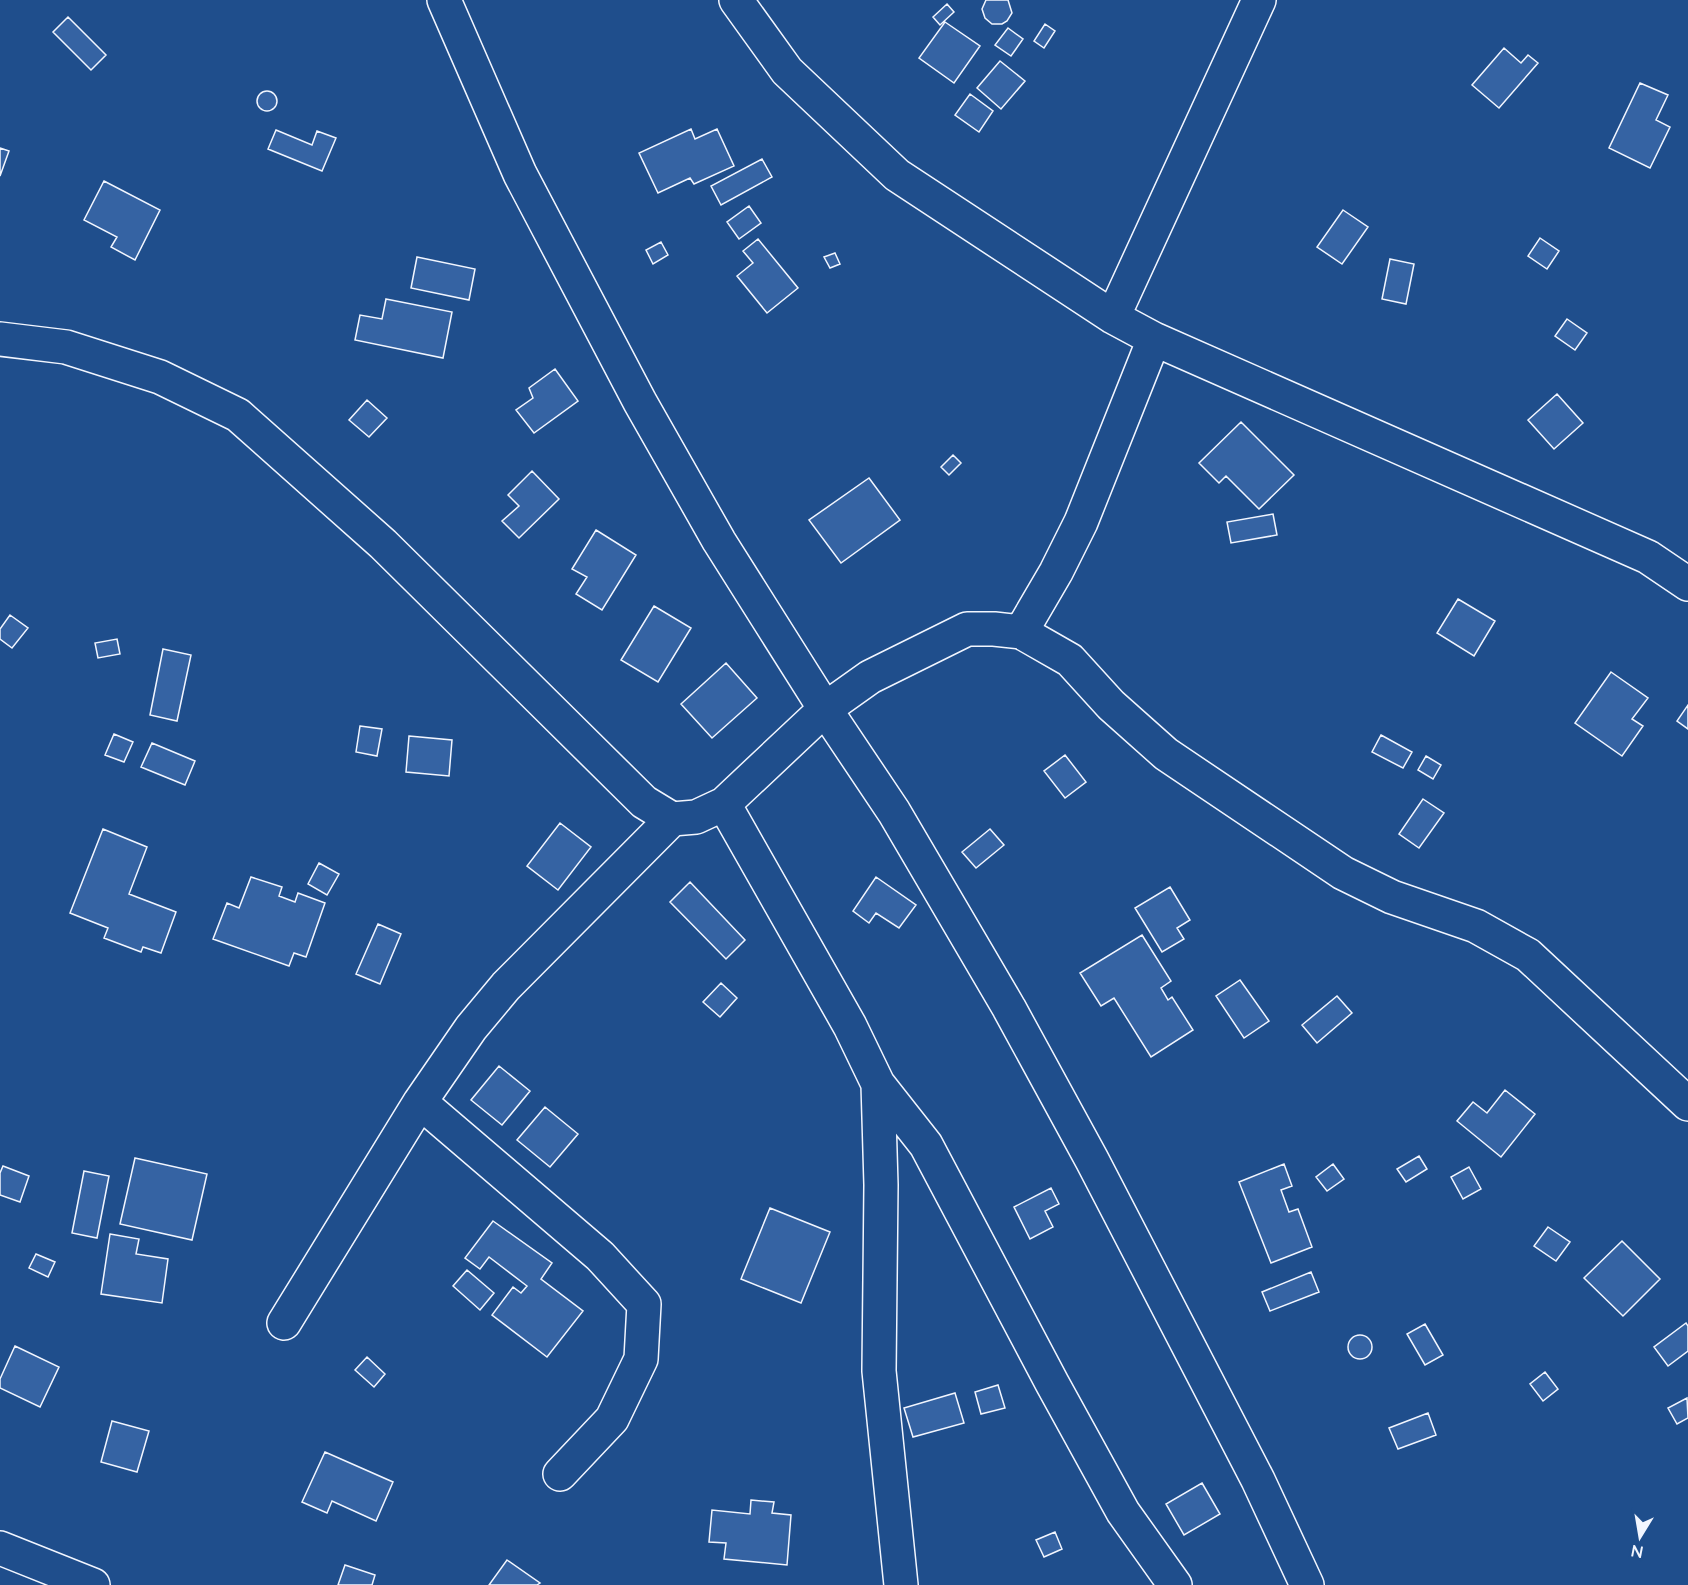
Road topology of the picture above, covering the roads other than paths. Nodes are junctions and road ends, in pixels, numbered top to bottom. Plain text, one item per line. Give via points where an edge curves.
1 (444, 0) edge
2 (736, 0) edge
3 (1259, 0) edge
4 (1113, 317) junction
5 (0, 339) edge
6 (1154, 339) junction
7 (1688, 584) edge
8 (1022, 632) junction
9 (825, 709) junction
10 (724, 804) junction
11 (672, 819) junction
12 (878, 1084) junction
13 (420, 1102) junction
14 (1688, 1104) edge
15 (284, 1323) dead end
16 (560, 1474) dead end
17 (0, 1548) edge
18 (93, 1585) edge
19 (901, 1585) edge
20 (1175, 1585) edge
21 (1308, 1585) edge

1 - 9 street via 520,174 640,402 719,541
2 - 4 street via 787,71 897,175
3 - 4 street
4 - 6 street
5 - 11 street via 66,347 160,377 238,416 383,543 644,802
6 - 7 street via 1648,557
6 - 8 street via 1081,522
8 - 9 street via 967,629 870,677
8 - 14 street via 1070,660 1111,705 1166,754 1343,873 1392,897 1476,926 1528,955
9 - 10 street
9 - 21 street via 894,812 1009,1008 1258,1480
10 - 11 street via 696,817
10 - 12 street via 850,1026
11 - 13 street via 493,999
12 - 19 street via 879,1371
12 - 20 street via 926,1145 1123,1512
13 - 15 street
13 - 16 street via 600,1256 644,1304 641,1359 612,1419
17 - 18 street

